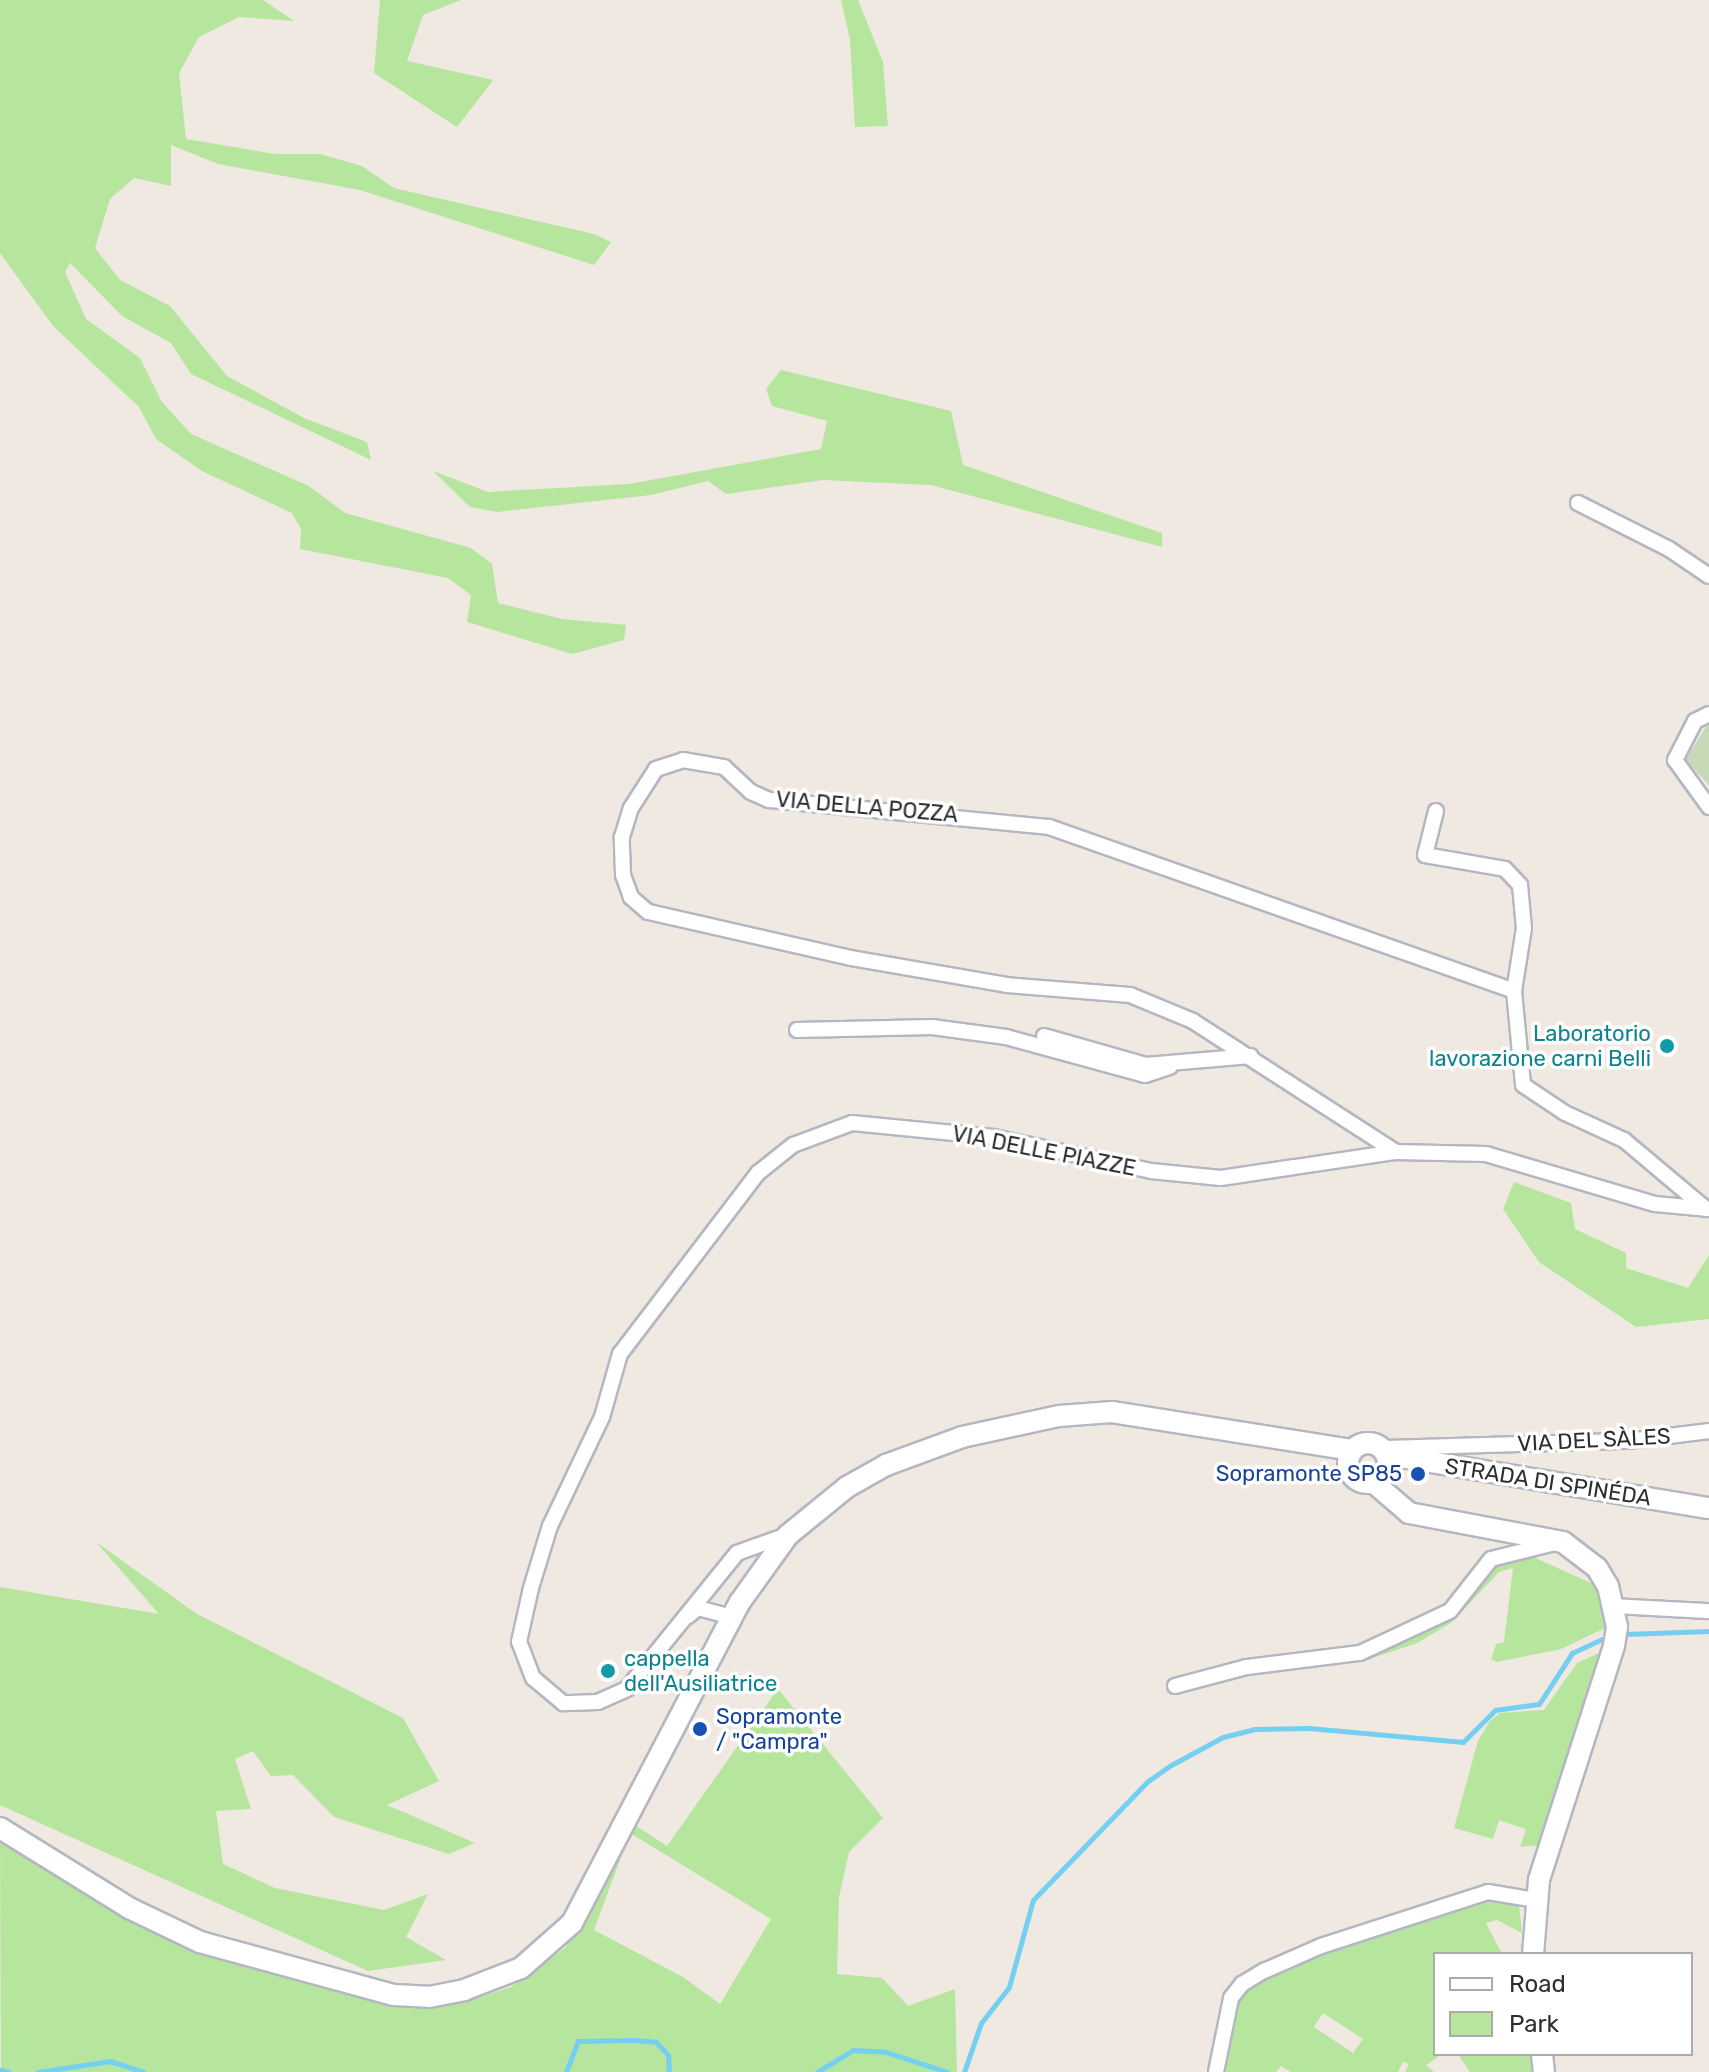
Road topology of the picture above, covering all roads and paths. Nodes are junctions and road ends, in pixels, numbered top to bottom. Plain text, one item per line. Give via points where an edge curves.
1 (1578, 503) dead end
2 (1709, 576) edge
3 (1709, 714) edge
4 (1709, 807) edge
5 (1436, 811) dead end
6 (1514, 991) junction
7 (797, 1030) dead end
8 (1044, 1036) dead end
9 (1251, 1056) junction
10 (1170, 1067) junction
11 (1396, 1152) junction
12 (1708, 1209) edge
13 (1709, 1431) edge
14 (1351, 1450) junction
15 (1385, 1452) junction
16 (1374, 1483) junction
17 (1709, 1508) edge
18 (788, 1535) junction
19 (1563, 1542) junction
20 (1613, 1606) junction
21 (1709, 1611) edge
22 (731, 1617) junction
23 (675, 1626) junction
24 (1175, 1686) dead end
25 (0, 1828) edge
26 (1536, 1900) junction
27 (1533, 1952) edge
28 (1216, 2072) edge

1 - 2 street via 1669,549
3 - 4 street via 1695,721 1675,760
5 - 6 street via 1425,855 1505,869 1520,885 1524,928
6 - 9 street, VIA DELLA POZZA via 1049,827 769,800 751,792 724,767 683,760 656,769 631,808 622,837 623,875 631,897 648,912 851,958 992,983 1130,995 1193,1021
6 - 12 street via 1523,1085 1565,1113 1624,1140
7 - 10 street via 932,1027 1006,1037 1145,1075
8 - 10 street
9 - 10 street
9 - 11 street, VIA DELLA POZZA
11 - 12 street, VIA DELLE PIAZZE via 1486,1154 1655,1204
11 - 23 street, VIA DELLE PIAZZE via 1221,1178 1151,1171 994,1137 852,1123 793,1145 733,1204 620,1354 602,1417 550,1526 519,1642 533,1678 547,1693 563,1703 589,1703 627,1689
13 - 15 street, VIA DEL SÀLES via 1628,1441
14 - 15 main road via 1366,1442
14 - 16 main road via 1348,1460 1354,1478
14 - 18 main road via 1112,1412 1059,1416 962,1437 886,1465 847,1487
15 - 16 main road via 1387,1472
15 - 17 main road, STRADA DI SPINÉDA
16 - 19 main road via 1409,1513
18 - 22 main road
18 - 23 street, VIA DELLE PIAZZE via 737,1553
19 - 20 main road via 1597,1568
19 - 24 street via 1491,1559 1450,1611 1360,1653 1247,1667
20 - 21 street
20 - 26 main road via 1614,1646
22 - 23 street, VIA DELLE PIAZZE via 698,1608
22 - 25 main road via 572,1923 521,1968 464,1990 429,1997 394,1995 200,1942 129,1908
26 - 27 main road
26 - 28 street via 1488,1892 1321,1946 1264,1971 1231,1998

